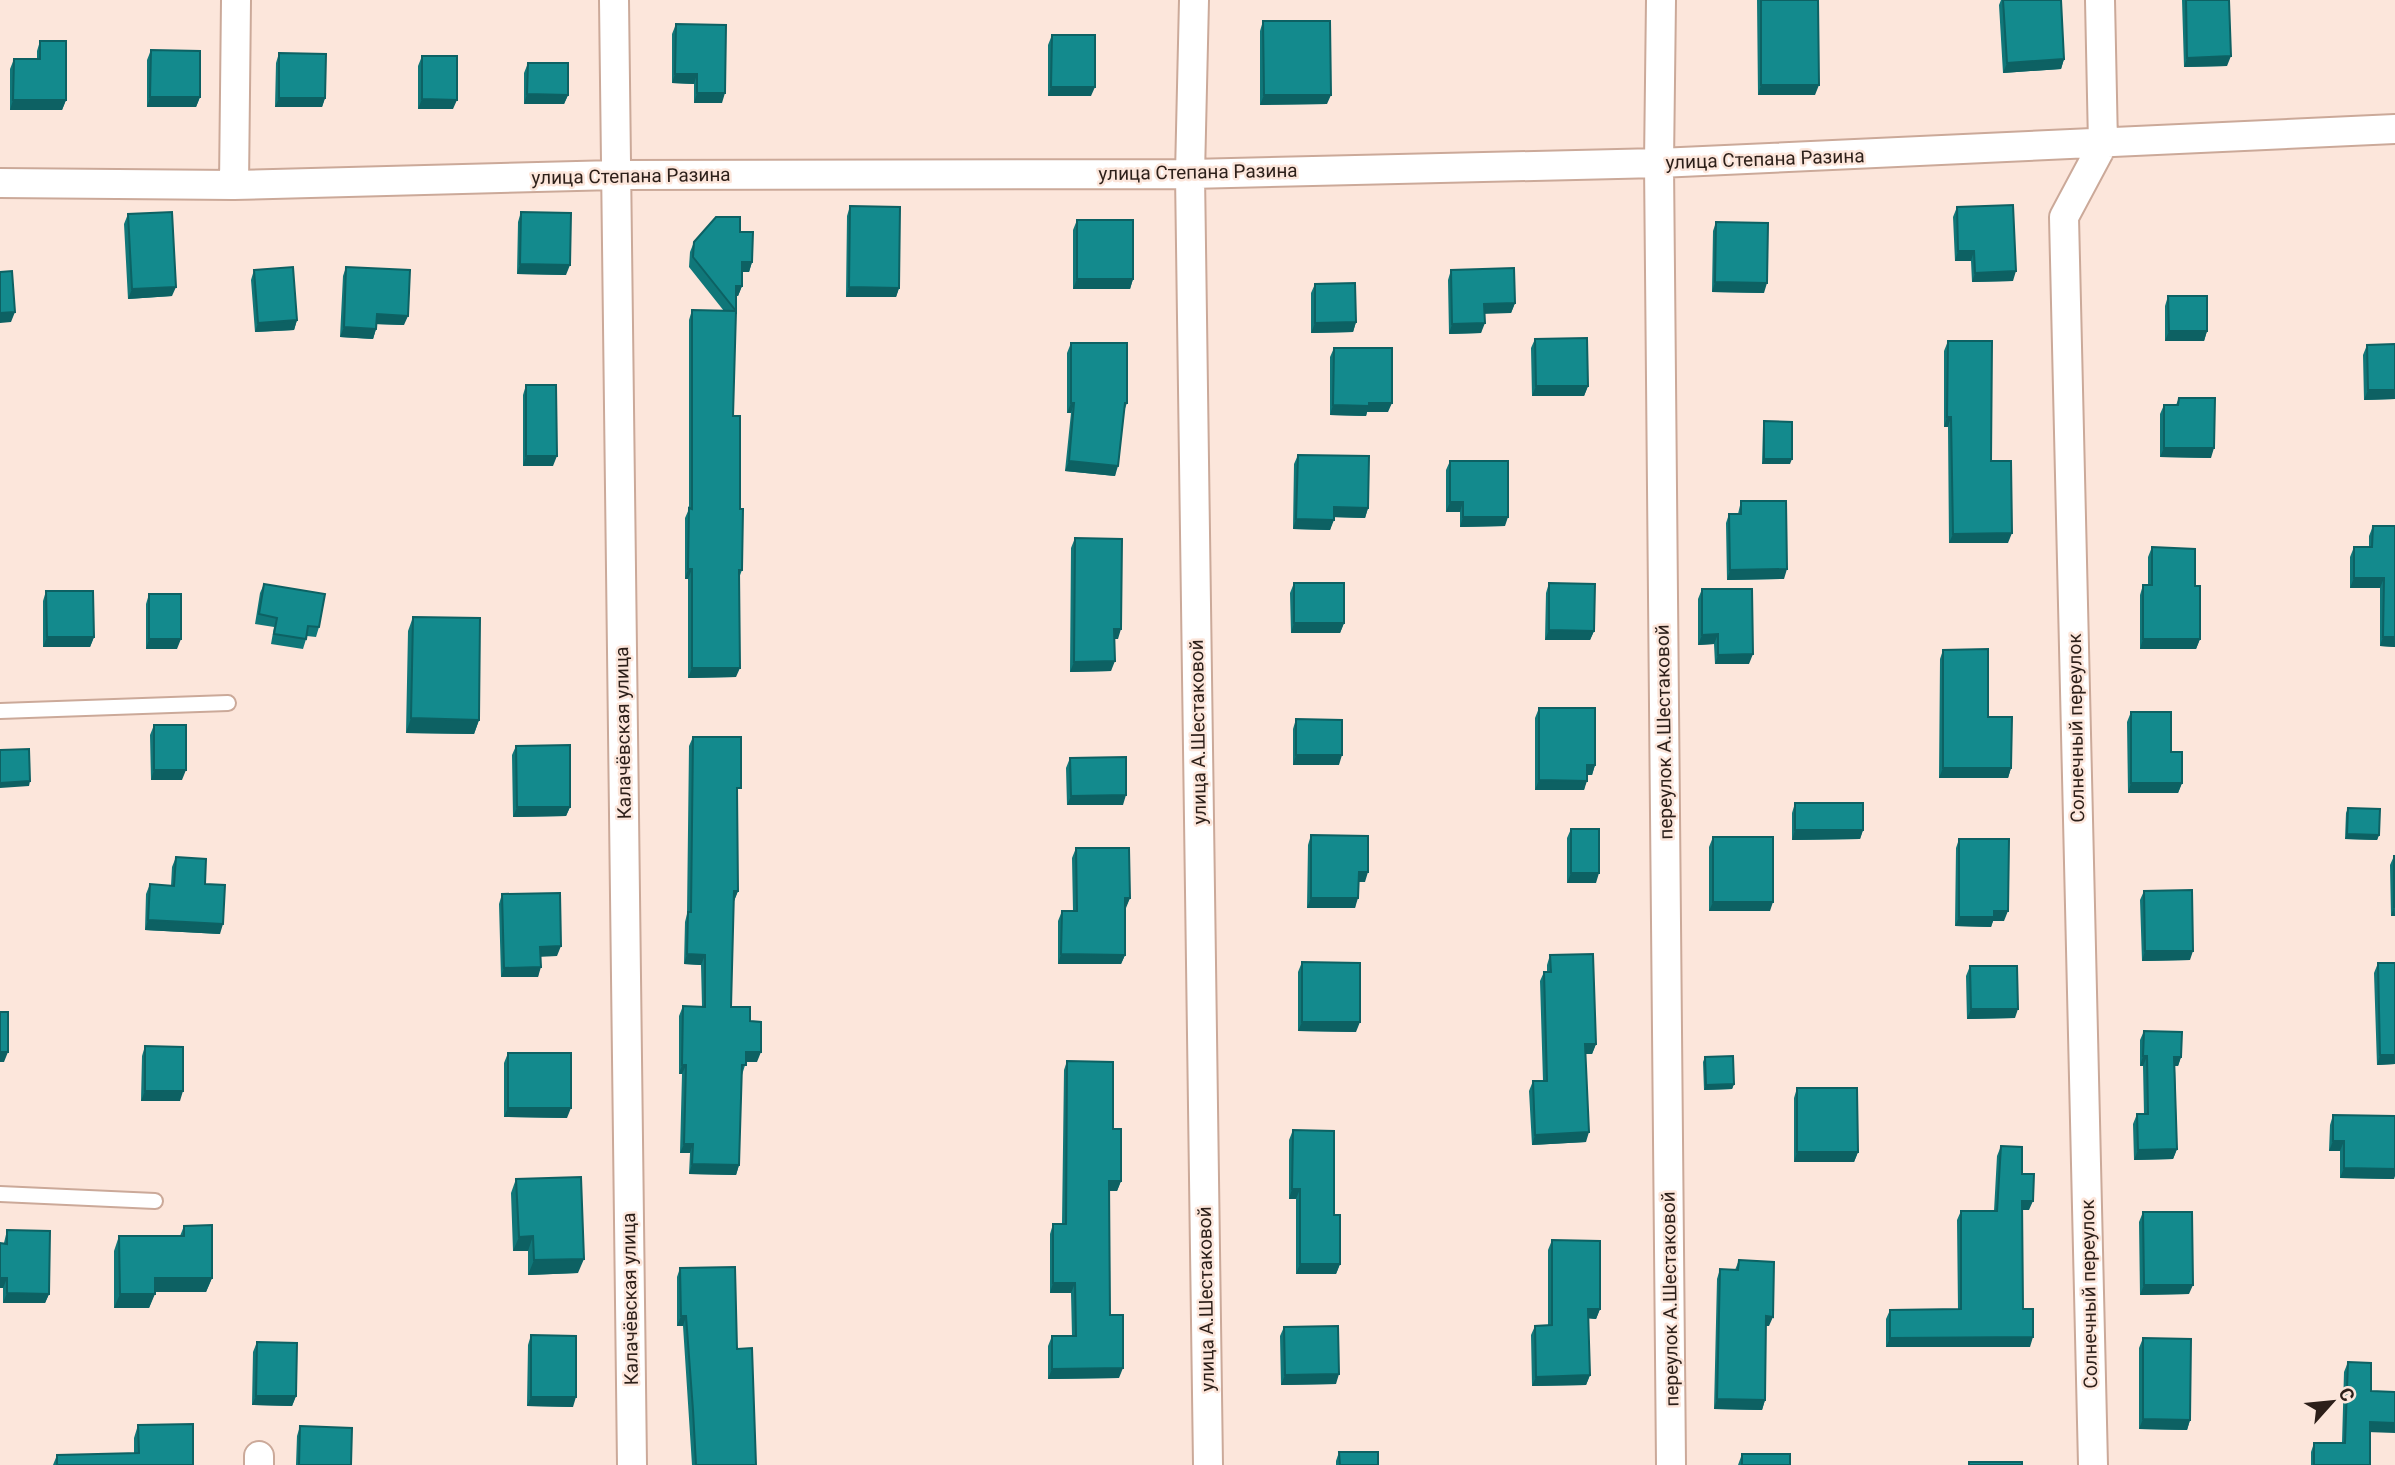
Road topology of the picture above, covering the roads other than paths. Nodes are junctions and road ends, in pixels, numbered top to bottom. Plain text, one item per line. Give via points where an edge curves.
1 (236, 0) edge
2 (614, 0) edge
3 (1194, 0) edge
4 (1661, 0) edge
5 (2100, 0) edge
6 (2395, 129) edge
7 (2103, 144) junction
8 (1659, 163) junction
9 (1190, 174) junction
10 (615, 175) junction
11 (0, 183) edge
12 (234, 185) junction
13 (228, 703) dead end
14 (0, 711) edge
15 (0, 1194) edge
16 (155, 1200) dead end
17 (632, 1465) edge
18 (1208, 1465) edge
19 (1671, 1465) edge
20 (2093, 1465) edge

1 - 12 street
2 - 10 street, Калачёвская улица
3 - 9 street, улица А.Шестаковой
4 - 8 street, переулок А.Шестаковой
5 - 7 street, Солнечный переулок
6 - 7 street, улица Степана Разина
7 - 8 street, улица Степана Разина
7 - 20 street, Солнечный переулок via 2064,218
8 - 9 street, улица Степана Разина
8 - 19 street, переулок А.Шестаковой
9 - 10 street, улица Степана Разина
9 - 18 street, улица А.Шестаковой
10 - 12 street, улица Степана Разина
10 - 17 street, Калачёвская улица
11 - 12 street, улица Степана Разина
13 - 14 lane
15 - 16 lane

